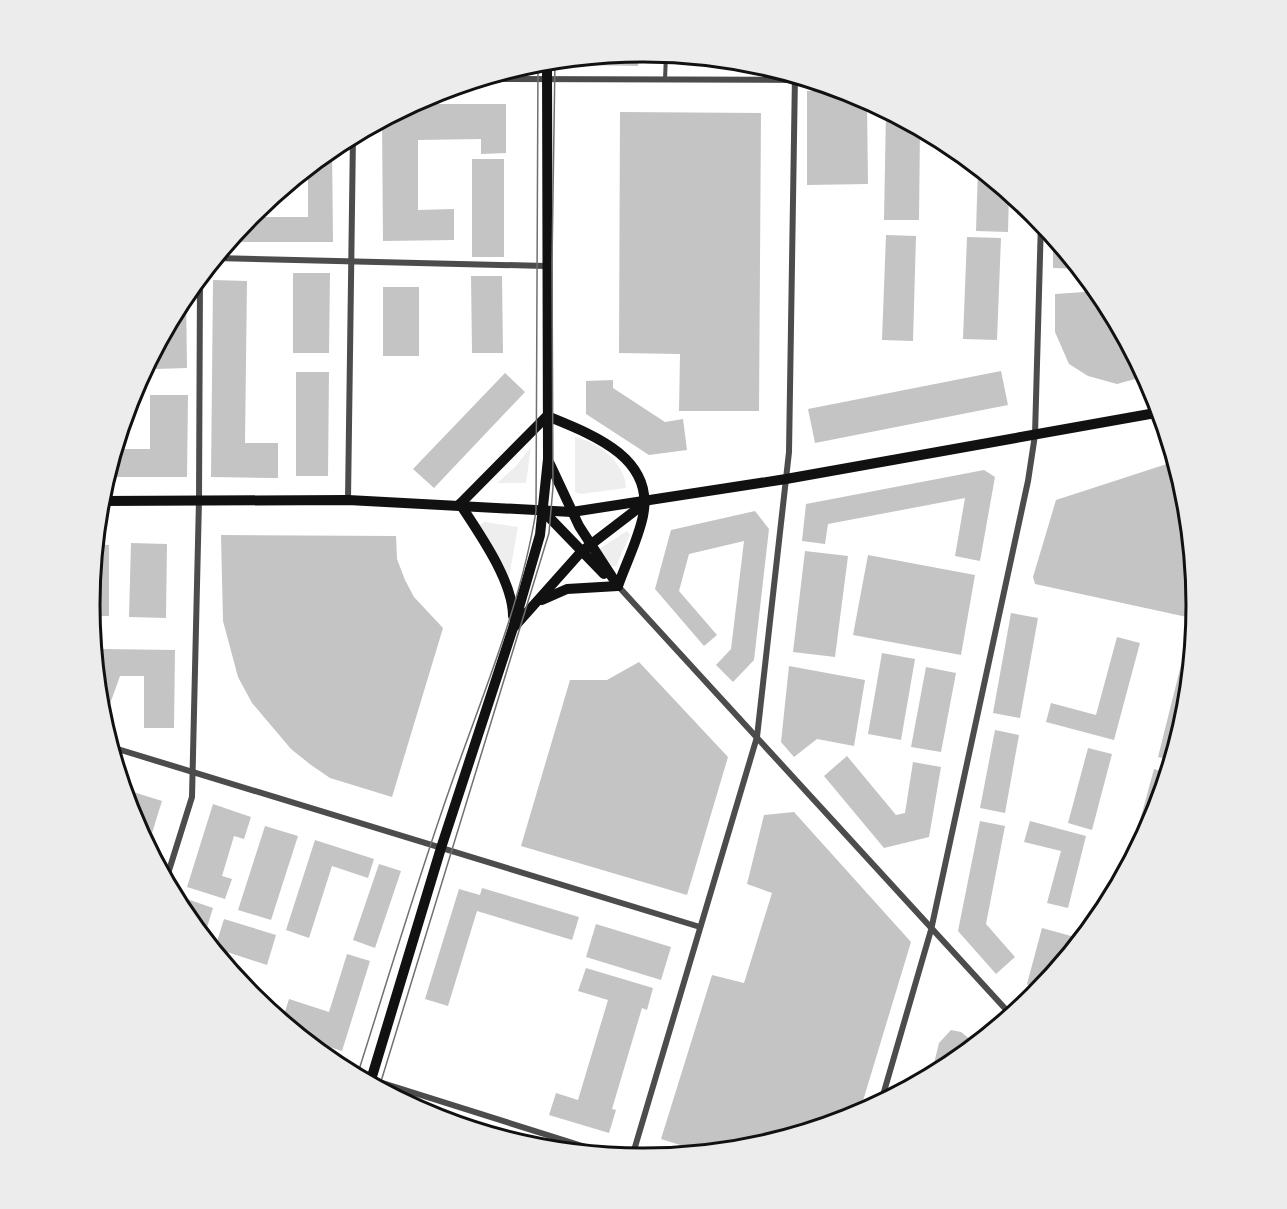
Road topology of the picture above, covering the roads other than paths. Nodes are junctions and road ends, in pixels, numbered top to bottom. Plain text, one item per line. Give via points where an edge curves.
1 (666, 63) edge
2 (546, 71) edge
3 (776, 78) edge
4 (507, 79) edge
5 (546, 79) junction
6 (665, 80) junction
7 (795, 83) edge
8 (353, 146) edge
9 (1041, 235) edge
10 (225, 258) edge
11 (353, 260) junction
12 (546, 266) junction
13 (200, 292) edge
14 (1152, 414) edge
15 (547, 416) junction
16 (1035, 435) junction
17 (548, 459) junction
18 (786, 479) junction
19 (199, 500) junction
20 (348, 500) junction
21 (111, 501) edge
22 (645, 502) junction
23 (460, 504) junction
24 (544, 512) junction
25 (572, 512) junction
26 (585, 548) junction
27 (618, 586) junction
28 (534, 604) junction
29 (513, 628) junction
30 (757, 737) junction
31 (120, 750) edge
32 (193, 772) junction
33 (441, 848) junction
34 (169, 869) edge
35 (700, 927) junction
36 (931, 930) junction
37 (1006, 1009) edge
38 (373, 1075) edge
39 (398, 1089) edge
40 (884, 1092) edge
41 (571, 1143) edge
42 (635, 1147) edge

1 - 6 lane
2 - 5 main road
3 - 6 street
4 - 5 street
5 - 6 street
5 - 12 main road
7 - 18 street
8 - 11 street
9 - 16 street
10 - 11 street
11 - 12 street
11 - 20 street
12 - 15 main road
13 - 19 street
14 - 16 main road
15 - 17 main road
15 - 22 main road via 590,433 627,460 642,484
15 - 23 main road
16 - 18 main road
16 - 36 street
17 - 24 main road
17 - 25 main road
18 - 22 main road
18 - 30 street
19 - 20 main road
19 - 21 main road
19 - 32 street
20 - 23 main road
22 - 25 main road
22 - 26 main road
22 - 27 main road via 639,531
23 - 24 main road
23 - 29 main road via 506,585 513,606
24 - 25 main road
24 - 26 main road
24 - 29 main road
25 - 26 main road
26 - 27 main road
26 - 28 main road
27 - 28 main road via 567,589
27 - 30 street
28 - 29 main road
29 - 33 main road
30 - 35 street
30 - 36 street
31 - 32 street
32 - 33 street
32 - 34 street via 192,797
33 - 35 street
33 - 38 main road
35 - 42 street
36 - 37 street
36 - 40 street
39 - 41 street

